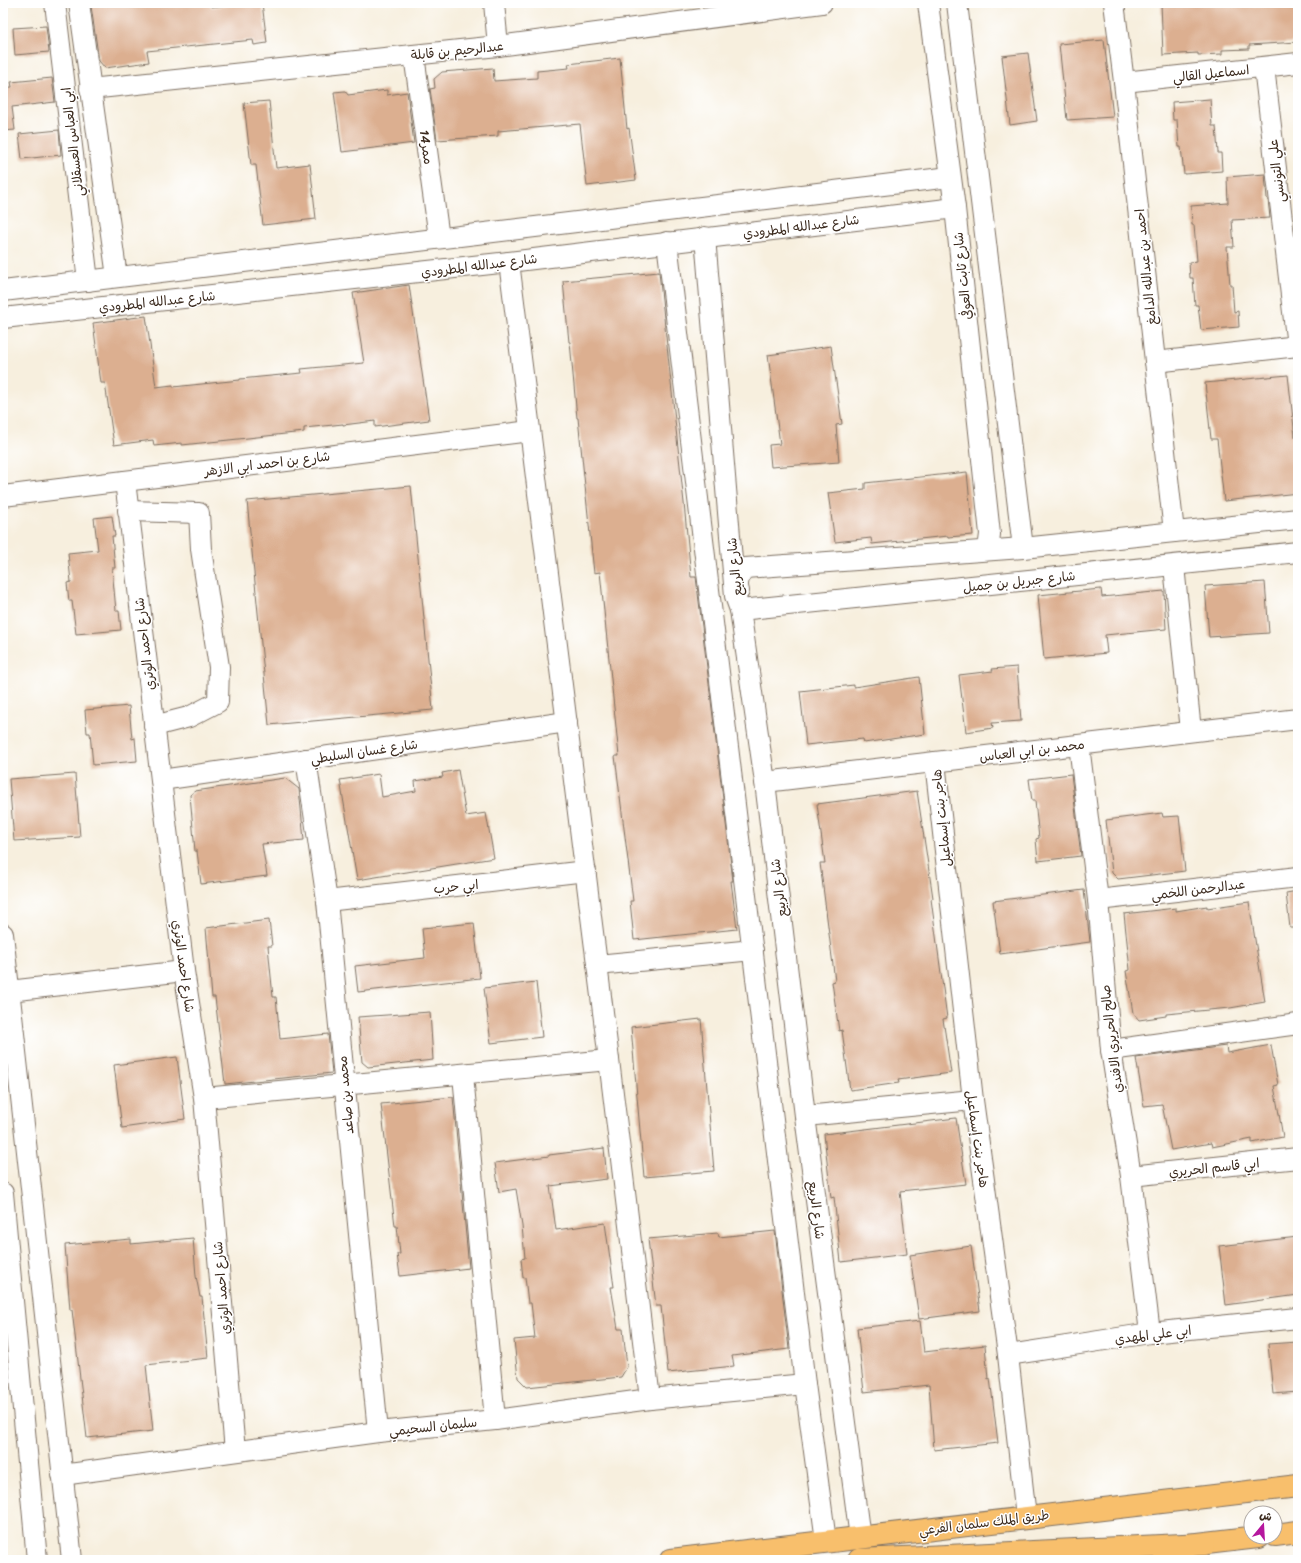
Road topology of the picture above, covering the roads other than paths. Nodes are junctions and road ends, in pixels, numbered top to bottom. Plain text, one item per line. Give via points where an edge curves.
1 (55, 3) edge
2 (79, 3) edge
3 (494, 3) edge
4 (822, 3) edge
5 (928, 3) edge
6 (957, 3) edge
7 (1114, 3) edge
8 (751, 7) edge
9 (498, 46) junction
10 (414, 55) junction
11 (1298, 63) edge
12 (1264, 67) junction
13 (1124, 82) junction
14 (90, 89) junction
15 (950, 177) junction
16 (955, 208) junction
17 (705, 237) junction
18 (439, 238) junction
19 (667, 242) junction
20 (509, 262) junction
21 (117, 277) junction
22 (88, 281) junction
23 (3, 290) edge
24 (3, 318) edge
25 (1297, 346) edge
26 (1155, 362) junction
27 (530, 431) junction
28 (125, 481) junction
29 (3, 496) edge
30 (128, 511) junction
31 (1298, 519) edge
32 (1174, 532) junction
33 (1022, 538) junction
34 (989, 542) junction
35 (1298, 552) edge
36 (1174, 566) junction
37 (746, 609) junction
38 (1298, 719) edge
39 (567, 722) junction
40 (154, 726) junction
41 (1191, 731) junction
42 (1079, 745) junction
43 (306, 759) junction
44 (935, 762) junction
45 (161, 780) junction
46 (765, 782) junction
47 (586, 871) junction
48 (1298, 877) edge
49 (327, 900) junction
50 (1098, 900) junction
51 (3, 934) edge
52 (753, 950) junction
53 (597, 964) junction
54 (184, 971) junction
55 (9, 991) junction
56 (1298, 1024) edge
57 (1110, 1050) junction
58 (609, 1060) junction
59 (463, 1075) junction
60 (344, 1084) junction
61 (204, 1098) junction
62 (973, 1100) junction
63 (805, 1116) junction
64 (1298, 1158) edge
65 (1131, 1176) junction
66 (4, 1205) edge
67 (1298, 1318) edge
68 (1150, 1332) junction
69 (1008, 1355) junction
70 (805, 1384) junction
71 (650, 1399) junction
72 (495, 1420) junction
73 (378, 1432) junction
74 (235, 1452) junction
75 (62, 1475) junction
76 (1298, 1486) edge
77 (1026, 1517) junction
78 (1298, 1532) edge
79 (1283, 1534) edge
80 (860, 1538) junction
81 (1243, 1539) edge
82 (826, 1541) junction
83 (1204, 1544) junction
84 (37, 1560) edge
85 (72, 1560) edge
86 (670, 1560) edge
87 (859, 1560) edge
88 (1064, 1560) edge

1 - 22 street, ابي العباس العسقلاني
2 - 14 street, ابي العباس العسقلاني
3 - 9 street
4 - 8 street, عبدالرحيم بن قابلة
5 - 15 street, شارع ثابت العوفي
6 - 33 street, شارع ثابت العوفي
7 - 13 street, احمد بن عبدالله الدامغ
8 - 9 street, عبدالرحيم بن قابلة
9 - 10 street, عبدالرحيم بن قابلة
10 - 14 street, عبدالرحيم بن قابلة
10 - 18 street, ممر14
11 - 12 street, اسماعيل القالي
12 - 13 street, اسماعيل القالي
12 - 25 street, علي التونسي
13 - 26 street, احمد بن عبدالله الدامغ
14 - 21 street, ابي العباس العسقلاني
15 - 16 street, شارع ثابت العوفي
15 - 18 street
16 - 17 street, شارع عبدالله المطرودي
16 - 34 street, شارع ثابت العوفي
17 - 19 street, شارع عبدالله المطرودي
17 - 37 street, شارع الربيع via 735,596
18 - 21 street
19 - 20 street, شارع عبدالله المطرودي
19 - 52 street, شارع الربيع
20 - 24 street, شارع عبدالله المطرودي
20 - 27 street
21 - 22 street
22 - 23 street
25 - 26 street
26 - 32 street, احمد بن عبدالله الدامغ
27 - 28 street, شارع بن احمد ابي الازهر
27 - 39 street
28 - 29 street, شارع بن احمد ابي الازهر
28 - 30 street, شارع احمد الوتري
30 - 40 street, شارع احمد الوتري
30 - 40 street via 199,513 201,549 219,668 218,702 189,717
31 - 32 street
32 - 33 street
33 - 34 street
34 - 37 street via 745,568 738,587
35 - 36 street, شارع جبريل بن جميل
36 - 37 street, شارع جبريل بن جميل
36 - 41 street
37 - 46 street, شارع الربيع
38 - 41 street, محمد بن ابي العباس
39 - 43 street, شارع غسان السليطي
39 - 47 street
40 - 45 street, شارع احمد الوتري
41 - 42 street, محمد بن ابي العباس
42 - 44 street, محمد بن ابي العباس
42 - 50 street, صالح الحريري الافندي
43 - 45 street, شارع غسان السليطي
43 - 49 street, محمد بن صاعد
44 - 46 street, محمد بن ابي العباس
44 - 62 street, هاجر بنت إسماعيل
45 - 54 street, شارع احمد الوتري
46 - 63 street, شارع الربيع
47 - 49 street, ابي حرب
47 - 53 street
48 - 50 street, عبدالرحمن اللخمي
49 - 60 street, محمد بن صاعد
50 - 57 street, صالح الحريري الافندي
51 - 55 street
52 - 53 street
52 - 70 street, شارع الربيع
53 - 58 street
54 - 55 street
54 - 61 street, شارع احمد الوتري
55 - 75 street
56 - 57 street
57 - 65 street, صالح الحريري الافندي
58 - 59 street
58 - 71 street
59 - 60 street
59 - 72 street
60 - 61 street
60 - 73 street, محمد بن صاعد
61 - 74 street, شارع احمد الوتري
62 - 63 street
62 - 69 street, هاجر بنت إسماعيل
63 - 80 street, شارع الربيع
64 - 65 street, ابي قاسم الحريري
65 - 68 street, صالح الحريري الافندي
66 - 84 street
67 - 68 street, ابي علي المهدي
68 - 69 street, ابي علي المهدي
69 - 77 street, هاجر بنت إسماعيل
70 - 71 street, سليمان السحيمي
70 - 82 street, شارع الربيع
71 - 72 street, سليمان السحيمي
72 - 73 street, سليمان السحيمي
73 - 74 street, سليمان السحيمي
74 - 75 street, سليمان السحيمي
75 - 85 street
76 - 77 main road, طريق الملك سلمان الفرعي
77 - 80 main road, طريق الملك سلمان الفرعي
78 - 79 main road
80 - 82 main road, طريق الملك سلمان الفرعي
81 - 83 main road
82 - 86 main road, طريق الملك سلمان الفرعي
83 - 87 main road
83 - 88 main road

